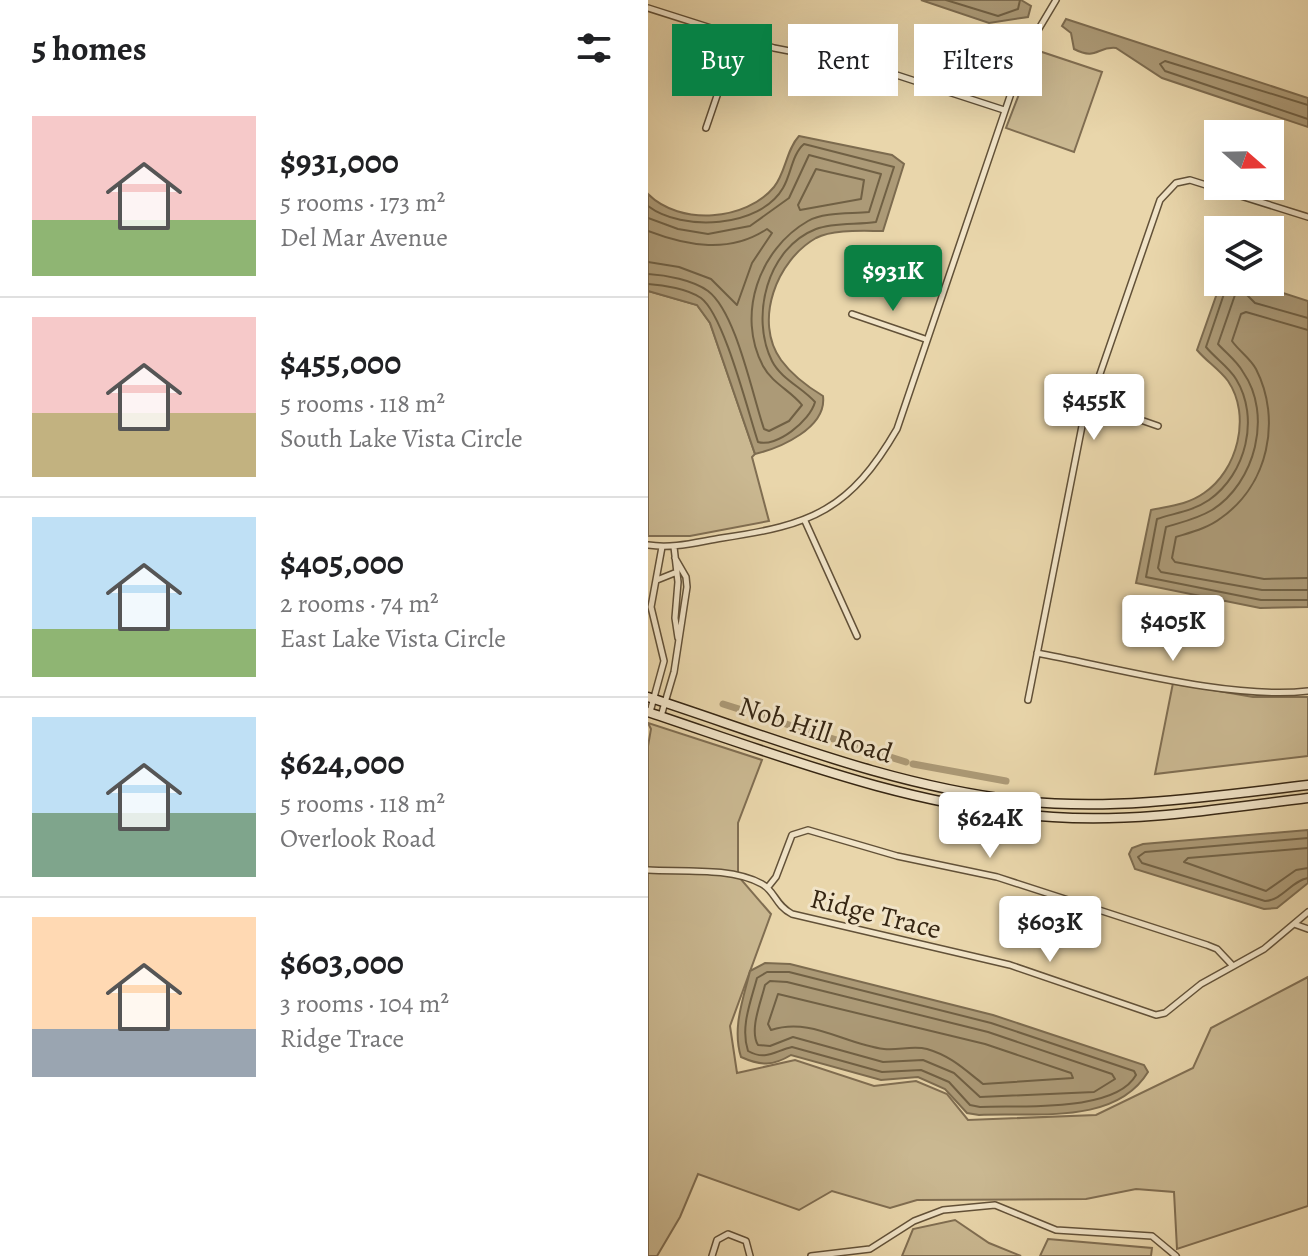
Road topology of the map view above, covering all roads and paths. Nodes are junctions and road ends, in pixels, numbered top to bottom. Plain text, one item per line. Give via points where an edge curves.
1 (1056, 0) edge
2 (648, 8) edge
3 (697, 24) edge
4 (772, 46) edge
5 (717, 96) edge
6 (1004, 110) junction
7 (706, 128) dead end
8 (1308, 217) edge
9 (852, 314) dead end
10 (925, 339) junction
11 (1089, 402) junction
12 (1158, 426) dead end
13 (805, 521) junction
14 (648, 545) edge
15 (662, 547) junction
16 (674, 547) junction
17 (678, 572) junction
18 (657, 581) junction
19 (857, 636) dead end
20 (1037, 653) junction
21 (1308, 691) edge
22 (651, 698) edge
23 (1028, 700) dead end
24 (665, 703) junction
25 (649, 712) edge
26 (661, 716) junction
27 (1308, 785) edge
28 (1308, 798) edge
29 (648, 870) edge
30 (768, 887) junction
31 (1308, 912) edge
32 (1293, 924) junction
33 (1308, 929) edge
34 (1233, 966) junction
35 (712, 1256) edge
36 (750, 1256) edge
37 (811, 1256) edge
38 (1176, 1256) edge

1 - 6 street via 1025,52
2 - 3 street
4 - 6 street via 872,67
5 - 7 street
6 - 10 street
8 - 11 street via 1204,182 1176,183 1160,200
9 - 10 street
10 - 13 street via 897,429 879,460 853,491
11 - 12 street
11 - 20 street
13 - 16 street
13 - 19 street
14 - 15 street
15 - 16 street
15 - 18 street
16 - 17 street
17 - 18 street
17 - 24 street via 687,587
18 - 22 street via 651,607 664,661
20 - 21 street via 1236,690
20 - 23 street
22 - 24 main road, Nob Hill Road
22 - 25 street
24 - 26 street
24 - 27 main road, Nob Hill Road via 884,774 1009,799 1140,803
25 - 26 main road, Nob Hill Road
26 - 28 main road, Nob Hill Road via 890,791 993,811 1136,817
29 - 30 street, Ridge Trace via 739,876
30 - 34 street, Ridge Trace via 780,908 792,914 1010,965 1156,1015
30 - 34 street via 792,835 808,830 1028,886 1207,945
31 - 32 street, Ridge Trace
32 - 33 street
32 - 34 street, Ridge Trace
35 - 36 street via 717,1240 728,1234 746,1241
37 - 38 street via 870,1249 943,1210 995,1205 1056,1230 1152,1236

